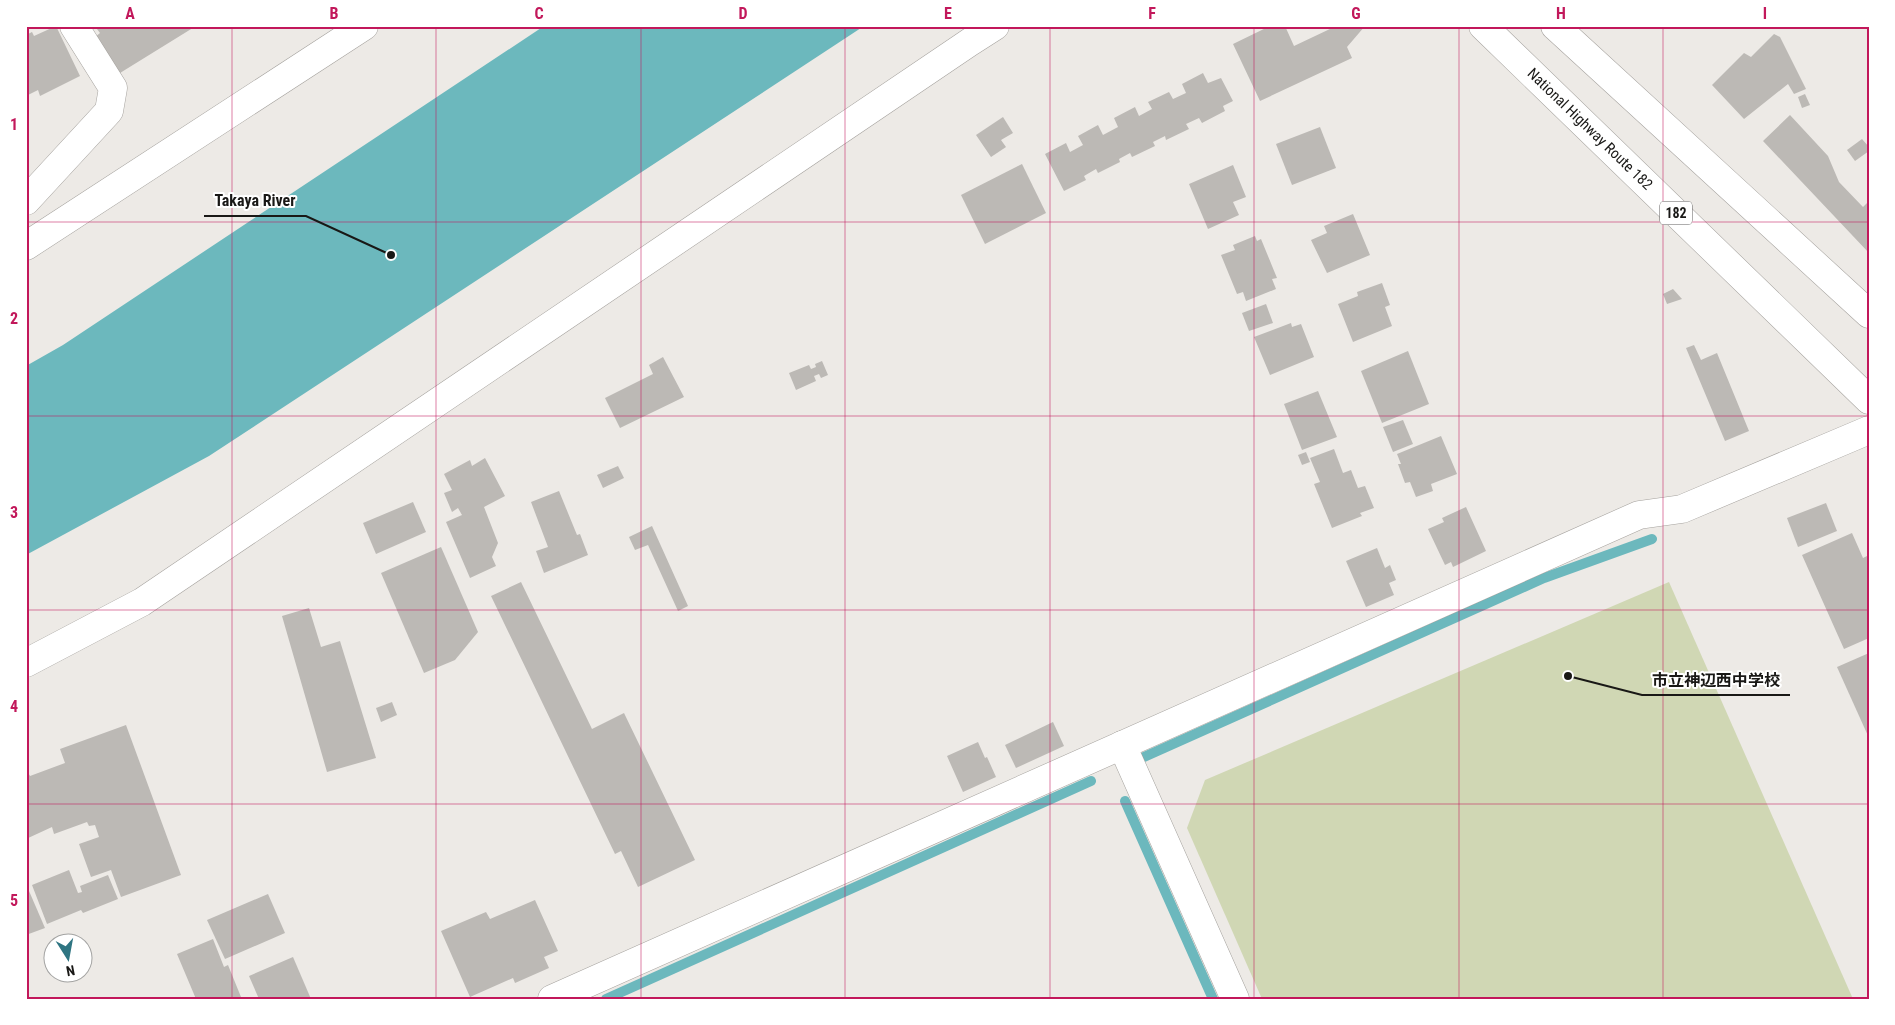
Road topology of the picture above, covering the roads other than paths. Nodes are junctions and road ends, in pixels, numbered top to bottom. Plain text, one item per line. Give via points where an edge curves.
1 (74, 26) edge
2 (364, 26) edge
3 (995, 26) edge
4 (1483, 26) edge
5 (1555, 26) edge
6 (26, 200) edge
7 (26, 246) edge
8 (1869, 314) edge
9 (1869, 400) edge
10 (1869, 430) edge
11 (26, 663) edge
12 (1122, 745) junction
13 (552, 999) edge
14 (1235, 999) edge

1 - 6 main road via 113,88 109,110
2 - 7 main road
3 - 11 main road via 142,602
4 - 9 main road, National Highway Route 182 / 182
5 - 8 main road
10 - 12 main road via 1682,509 1638,515
12 - 13 main road
12 - 14 main road

